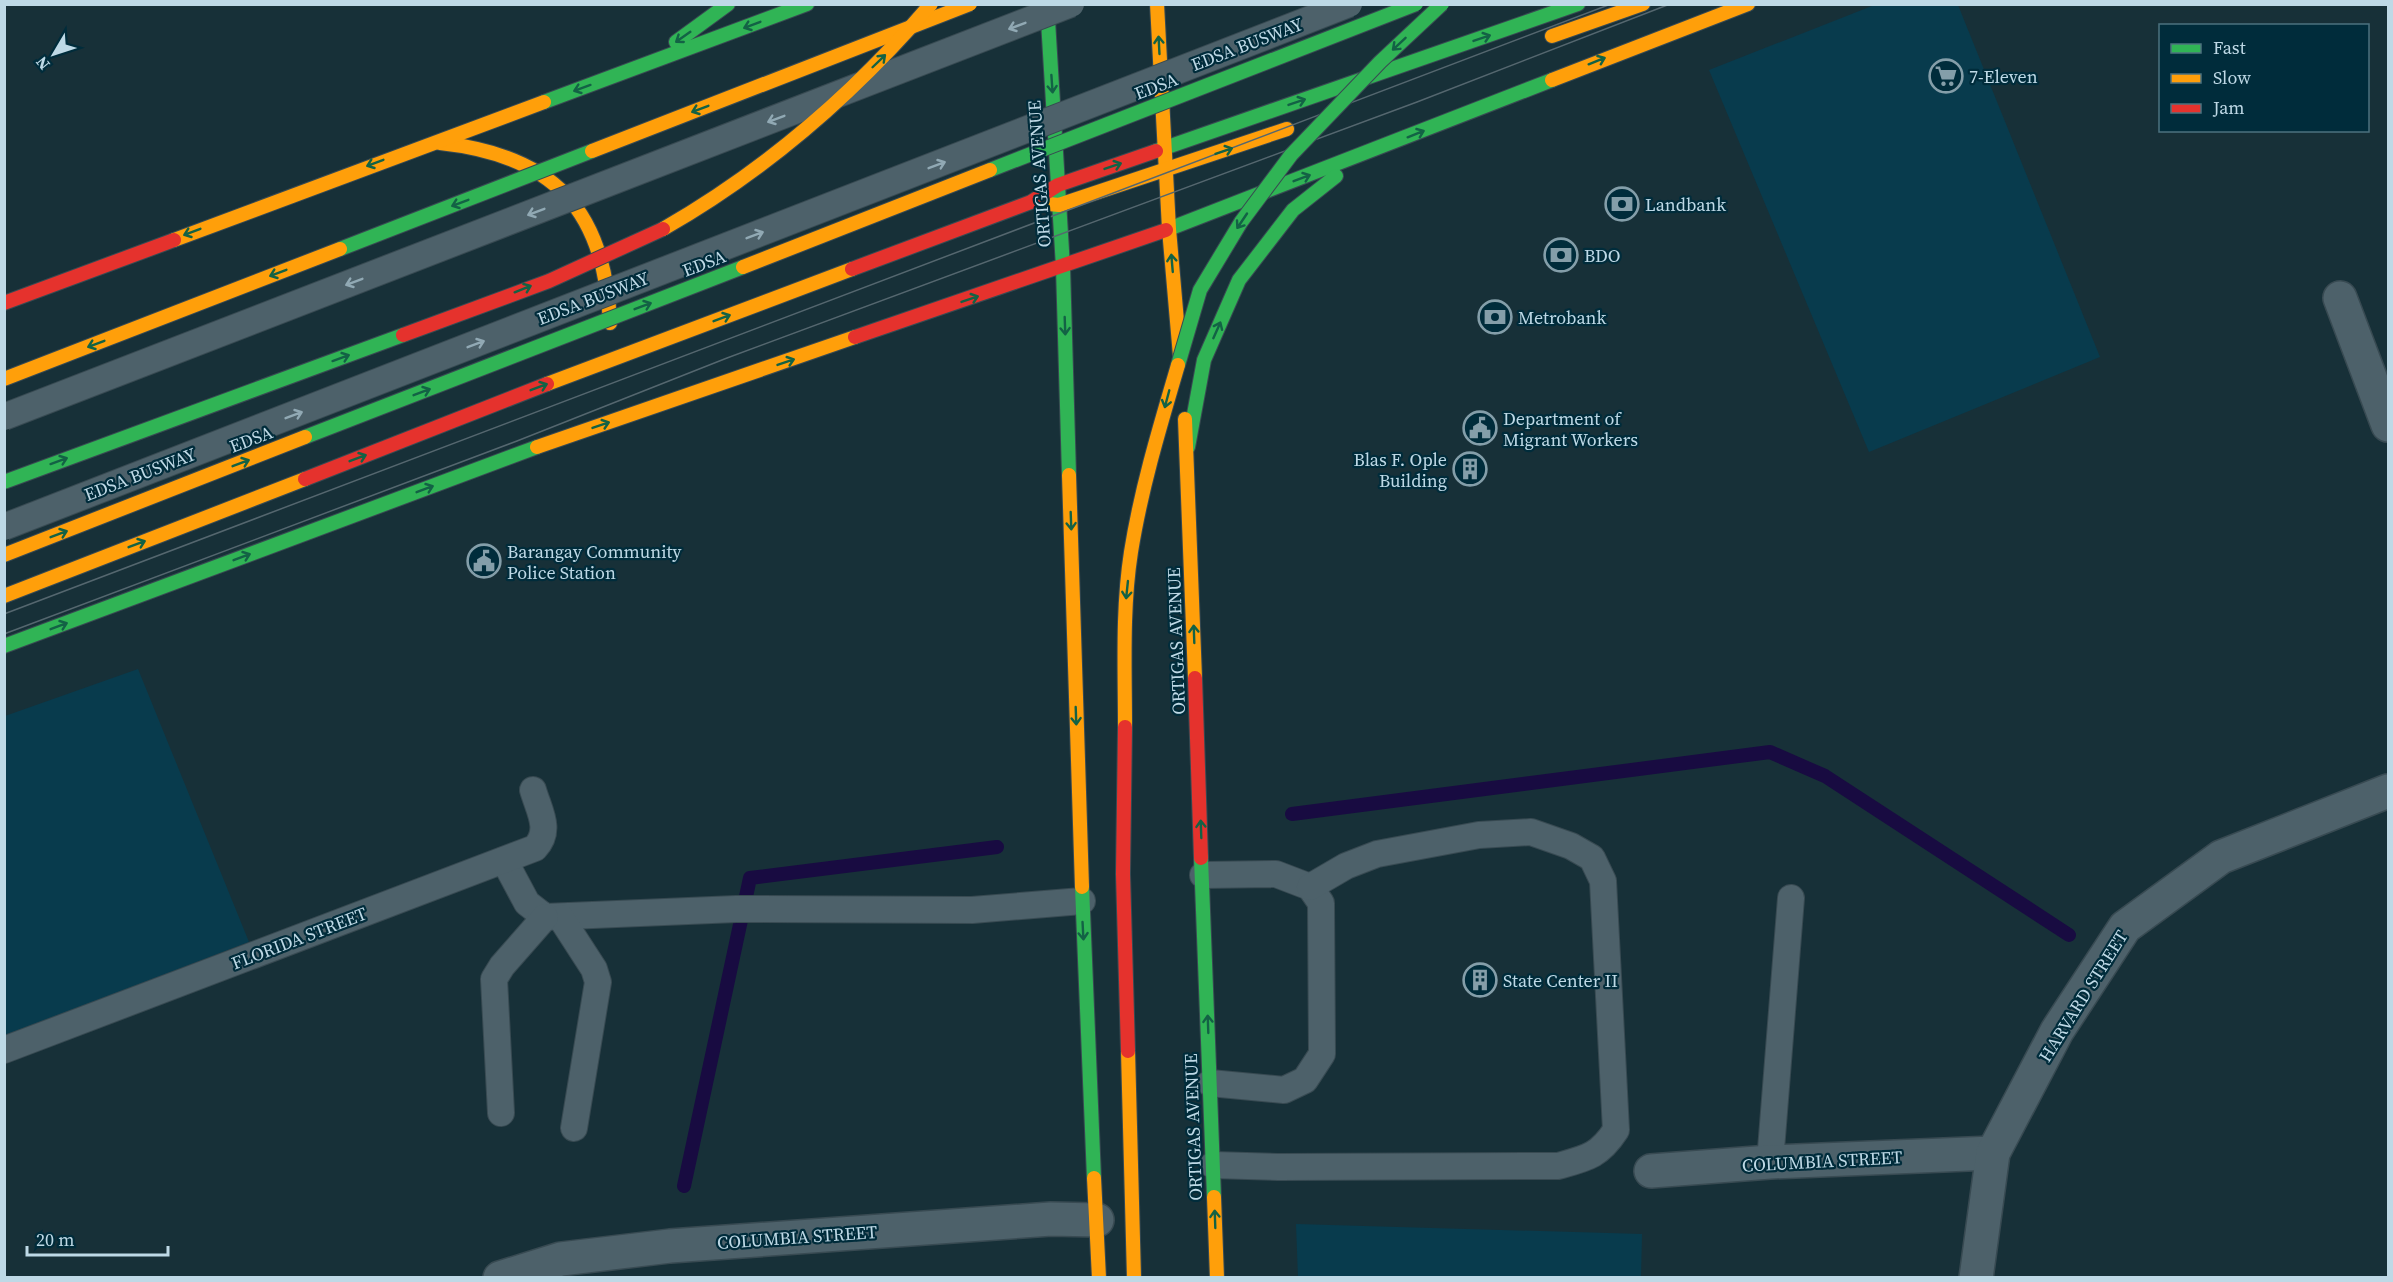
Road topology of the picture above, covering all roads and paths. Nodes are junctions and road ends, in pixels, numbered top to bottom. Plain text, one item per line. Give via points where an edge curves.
1 (728, 4) edge
2 (807, 4) edge
3 (931, 4) edge
4 (970, 4) edge
5 (1047, 4) edge
6 (1071, 4) edge
7 (1157, 4) edge
8 (1349, 4) edge
9 (1416, 4) edge
10 (1442, 4) edge
11 (1578, 4) edge
12 (1643, 4) edge
13 (1749, 4) edge
14 (1543, 40) dead end
15 (637, 69) junction
16 (1365, 102) dead end
17 (429, 143) junction
18 (1165, 148) junction
19 (1361, 155) junction
20 (1168, 169) junction
21 (1058, 185) junction
22 (1031, 202) junction
23 (1059, 206) junction
24 (1169, 229) junction
25 (1063, 267) junction
26 (2340, 298) dead end
27 (4, 303) edge
28 (603, 362) junction
29 (4, 379) edge
30 (4, 417) edge
31 (2388, 425) edge
32 (1188, 447) junction
33 (4, 482) edge
34 (4, 527) edge
35 (4, 555) edge
36 (4, 596) edge
37 (4, 646) edge
38 (533, 790) dead end
39 (2388, 790) edge
40 (504, 860) junction
41 (1203, 875) junction
42 (1310, 887) junction
43 (1791, 898) dead end
44 (1082, 901) junction
45 (553, 917) junction
46 (4, 1050) edge
47 (1210, 1083) junction
48 (501, 1113) dead end
49 (574, 1128) dead end
50 (1993, 1153) junction
51 (1770, 1162) junction
52 (1213, 1164) junction
53 (1651, 1171) dead end
54 (1097, 1220) junction
55 (500, 1278) edge
56 (1099, 1278) edge
57 (1134, 1278) edge
58 (1217, 1278) edge
59 (1976, 1278) edge

1 -> 15 main road
2 -> 15 main road
33 -> 3 main road, bridge via 481,306 658,232 722,193 798,134 889,51
4 -> 29 main road, bridge
5 -> 21 main road, ORTIGAS AVENUE
6 -> 30 lane, bridge
18 -> 7 main road, ORTIGAS AVENUE
34 -> 8 lane, EDSA BUSWAY, bridge
35 -> 9 main road, EDSA, bridge
10 -> 57 main road, bridge via 1307,138 1241,222 1200,290 1154,446 1131,552 1126,596 1123,874
18 -> 11 main road
12 - 14 main road
19 -> 13 main road
15 -> 17 main road
20 -> 16 main road
17 -> 27 main road
17 - 28 main road via 467,143 504,152 537,169 566,194 589,224 604,258 612,296
18 - 20 main road, ORTIGAS AVENUE
21 -> 18 main road
24 -> 19 main road
32 -> 19 main road via 1204,360 1239,279 1293,210
20 - 23 main road
20 - 24 main road, ORTIGAS AVENUE
21 - 22 main road
21 - 23 main road, ORTIGAS AVENUE
22 - 23 main road
28 -> 22 main road
23 - 25 main road, ORTIGAS AVENUE
24 - 25 main road
32 -> 24 main road, ORTIGAS AVENUE
37 -> 25 main road via 526,451
25 -> 44 main road, ORTIGAS AVENUE
26 - 31 street
36 -> 28 main road
41 -> 32 main road, ORTIGAS AVENUE
38 - 40 lane, FLORIDA STREET via 544,839 535,848
39 - 50 street, HARVARD STREET via 2221,857 2125,927 2057,1031
40 - 45 lane via 527,903
40 - 46 lane, FLORIDA STREET
41 - 42 lane via 1276,874
47 -> 41 main road, ORTIGAS AVENUE
42 - 47 lane via 1321,903 1323,1054 1305,1080 1284,1090
42 - 52 lane via 1377,854 1479,835 1532,832 1592,858 1603,881 1616,1130 1605,1147 1591,1157 1558,1166
43 - 51 lane
44 - 45 lane via 972,910 736,909
44 -> 54 main road, ORTIGAS AVENUE
45 - 48 lane via 494,979
45 - 49 lane via 594,969 598,982
47 - 52 main road, ORTIGAS AVENUE
50 - 51 street, COLUMBIA STREET
50 - 59 street, HARVARD STREET
51 - 53 street, COLUMBIA STREET
58 -> 52 main road, ORTIGAS AVENUE
54 - 55 street, COLUMBIA STREET via 1051,1219 670,1246 561,1259
54 - 56 main road, ORTIGAS AVENUE

